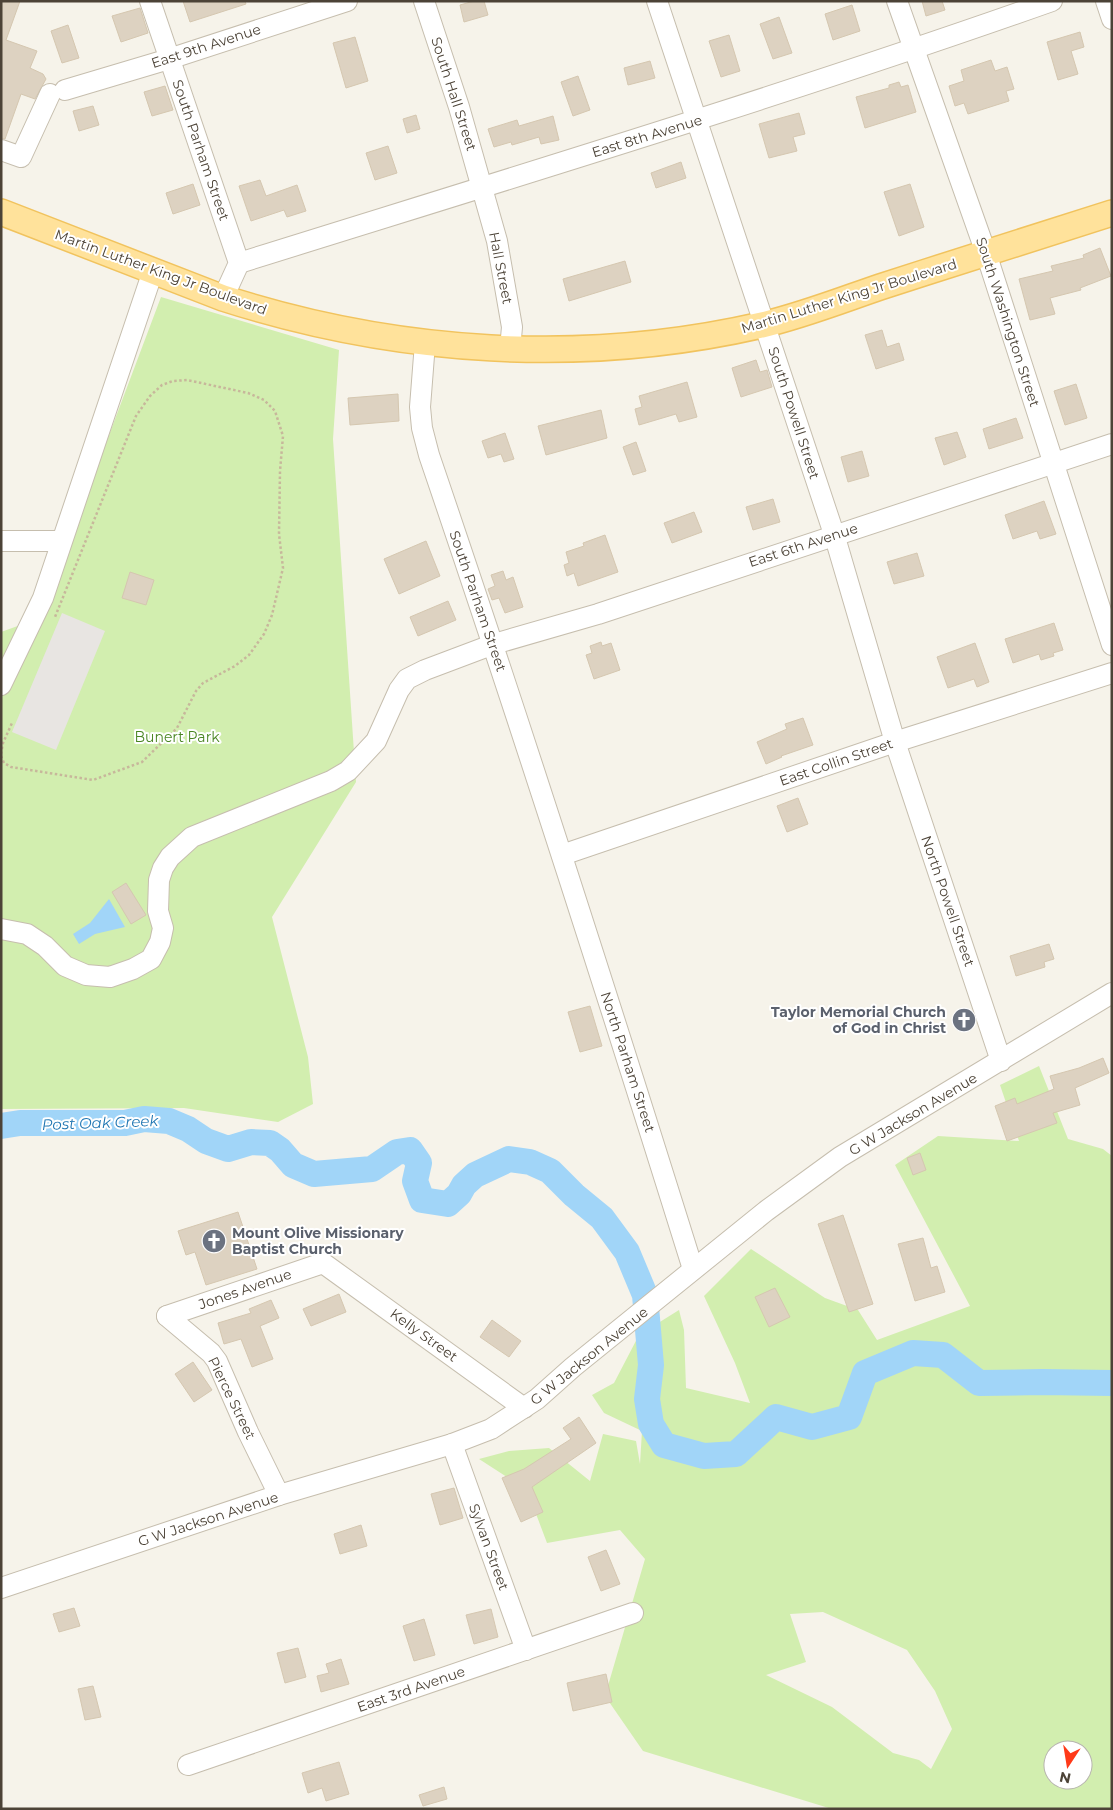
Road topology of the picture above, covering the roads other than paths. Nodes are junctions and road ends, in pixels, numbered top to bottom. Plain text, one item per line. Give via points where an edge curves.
1 (150, 1) edge
2 (347, 1) edge
3 (424, 1) edge
4 (658, 1) edge
5 (897, 1) edge
6 (1052, 1) edge
7 (1106, 1) edge
8 (1112, 19) edge
9 (914, 50) junction
10 (169, 59) junction
11 (697, 120) junction
12 (1, 150) edge
13 (483, 187) junction
14 (1, 212) edge
15 (1112, 213) edge
16 (986, 253) junction
17 (239, 263) junction
18 (153, 271) junction
19 (223, 298) junction
20 (765, 324) junction
21 (425, 343) junction
22 (510, 349) junction
23 (1112, 444) edge
24 (1054, 462) junction
25 (834, 534) junction
26 (1, 541) edge
27 (61, 542) junction
28 (494, 644) junction
29 (1112, 645) edge
30 (1112, 673) edge
31 (1, 685) edge
32 (895, 742) junction
33 (562, 855) junction
34 (1, 929) edge
35 (1112, 993) edge
36 (1002, 1061) junction
37 (323, 1263) joint
38 (691, 1272) junction
39 (167, 1316) joint
40 (524, 1408) junction
41 (452, 1444) junction
42 (280, 1495) junction
43 (1, 1588) edge
44 (633, 1614) dead end
45 (526, 1650) junction
46 (188, 1765) dead end

1 - 10 street, South Parham Street
2 - 10 street, East 9th Avenue
3 - 13 street, South Hall Street
4 - 11 street, South Powell Street
5 - 9 street, South Washington Street
6 - 9 street, East 8th Avenue
7 - 8 street
9 - 11 street, East 8th Avenue
9 - 16 street, South Washington Street
10 - 12 street, East 9th Avenue via 58,92 22,157
10 - 17 street, South Parham Street
11 - 13 street, East 8th Avenue
11 - 20 street, South Powell Street
13 - 17 street, East 8th Avenue
13 - 22 street, Hall Street via 508,298 512,327
14 - 18 main road, Martin Luther King Jr Boulevard
15 - 16 main road, Martin Luther King Jr Boulevard
16 - 20 main road, Martin Luther King Jr Boulevard
16 - 24 street, South Washington Street
17 - 19 street
18 - 19 main road, Martin Luther King Jr Boulevard
18 - 27 street
19 - 21 main road, Martin Luther King Jr Boulevard via 308,322
20 - 22 main road, Martin Luther King Jr Boulevard via 627,347
20 - 25 street, South Powell Street
21 - 22 main road, Martin Luther King Jr Boulevard
21 - 28 street, South Parham Street via 420,408 428,455
23 - 24 street, East 6th Avenue
24 - 25 street, East 6th Avenue
24 - 29 street, South Washington Street
25 - 28 street, East 6th Avenue via 598,614
25 - 32 street, South Powell Street
26 - 27 street
27 - 31 street via 43,598
28 - 33 street, South Parham Street
28 - 34 street, East 6th Avenue via 407,679 376,742 348,771 192,838 170,857 159,880 158,911 163,928 152,959 110,977 86,975 65,966 45,946 26,934
30 - 32 street, East Collin Street
32 - 33 street, East Collin Street
32 - 36 street, North Powell Street
33 - 38 street, North Parham Street
35 - 36 street, G W Jackson Avenue
36 - 38 street, G W Jackson Avenue via 840,1157
37 - 39 street, Jones Avenue
37 - 40 street, Kelly Street
38 - 40 street, G W Jackson Avenue
39 - 42 street, Pierce Street via 218,1361 248,1432
40 - 41 street, G W Jackson Avenue via 491,1429
41 - 42 street, G W Jackson Avenue
41 - 45 street, Sylvan Street
42 - 43 street, G W Jackson Avenue
44 - 45 street, East 3rd Avenue
45 - 46 street, East 3rd Avenue

